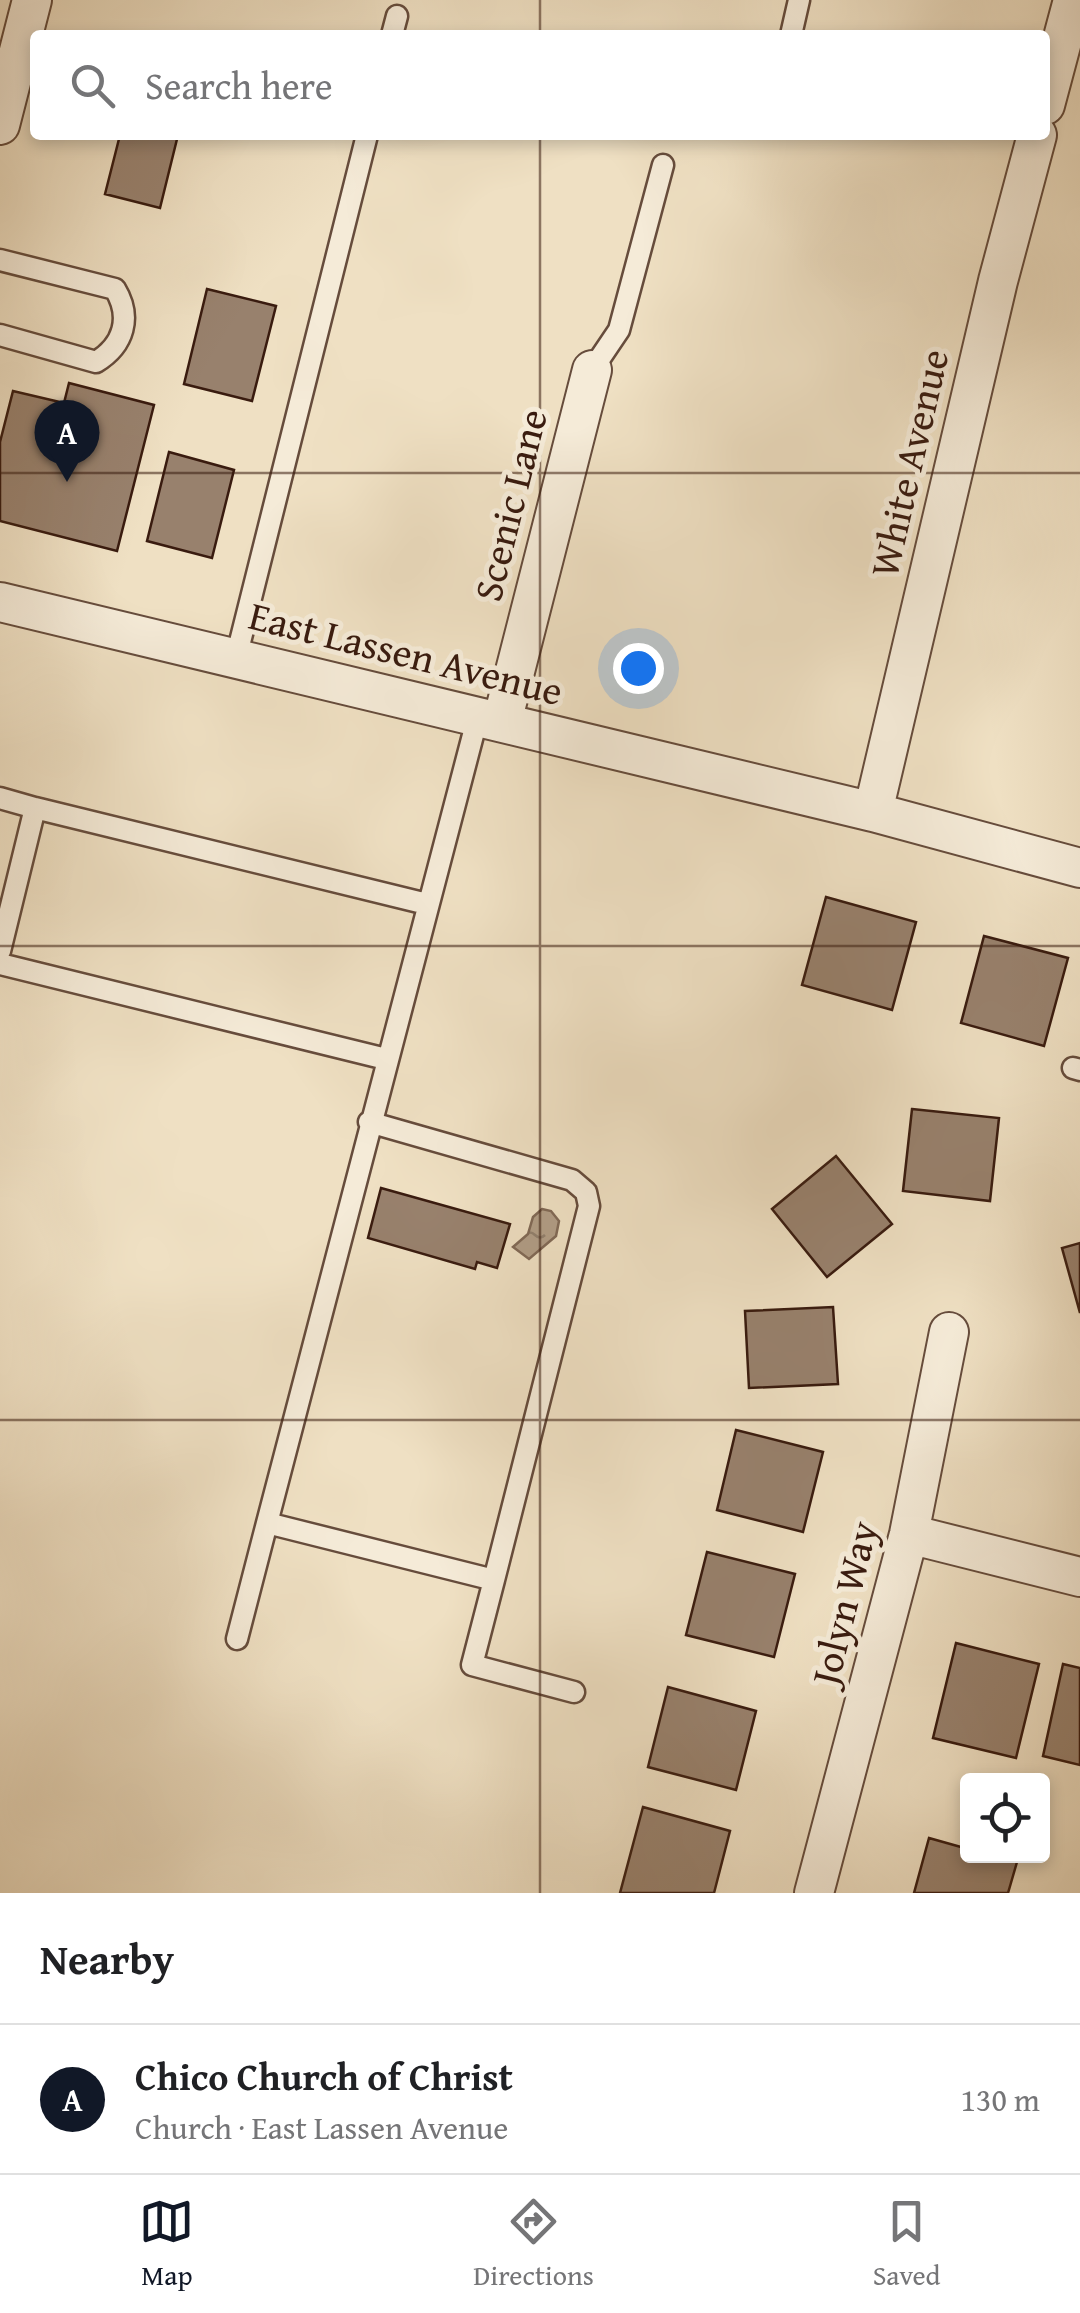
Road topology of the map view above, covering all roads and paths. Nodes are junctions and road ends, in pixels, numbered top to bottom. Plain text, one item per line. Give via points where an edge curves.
1 (32, 0) edge
2 (799, 0) edge
3 (1073, 0) edge
4 (791, 30) edge
5 (1050, 86) edge
6 (0, 125) edge
7 (366, 140) edge
8 (1036, 140) edge
9 (663, 165) dead end
10 (0, 260) edge
11 (0, 336) edge
12 (592, 370) joint
13 (0, 602) edge
14 (236, 658) junction
15 (490, 718) junction
16 (0, 798) edge
17 (35, 808) junction
18 (873, 812) junction
19 (1080, 868) edge
20 (427, 904) junction
21 (0, 950) edge
22 (0, 964) edge
23 (386, 1059) junction
24 (369, 1122) junction
25 (949, 1332) dead end
26 (267, 1523) junction
27 (909, 1534) junction
28 (1080, 1578) edge
29 (494, 1580) junction
30 (237, 1639) dead end
31 (574, 1692) dead end
32 (814, 1893) edge

1 - 6 street
2 - 4 lane
3 - 5 street
7 - 14 lane
8 - 18 street, White Avenue
9 - 12 lane via 620,330
10 - 11 lane via 115,289 124,312 121,336 96,362
12 - 15 street, Scenic Lane
13 - 14 street, East Lassen Avenue
14 - 15 street, East Lassen Avenue
15 - 18 street, East Lassen Avenue
15 - 20 lane
16 - 17 lane
17 - 20 lane
17 - 21 lane
18 - 19 street, East Lassen Avenue
20 - 23 lane
22 - 23 lane
23 - 24 lane
24 - 26 lane
24 - 29 lane via 572,1180 586,1192 589,1206
25 - 27 street, Jolyn Way
26 - 29 lane
26 - 30 lane
27 - 28 street
27 - 32 street, Jolyn Way
29 - 31 lane via 472,1665

